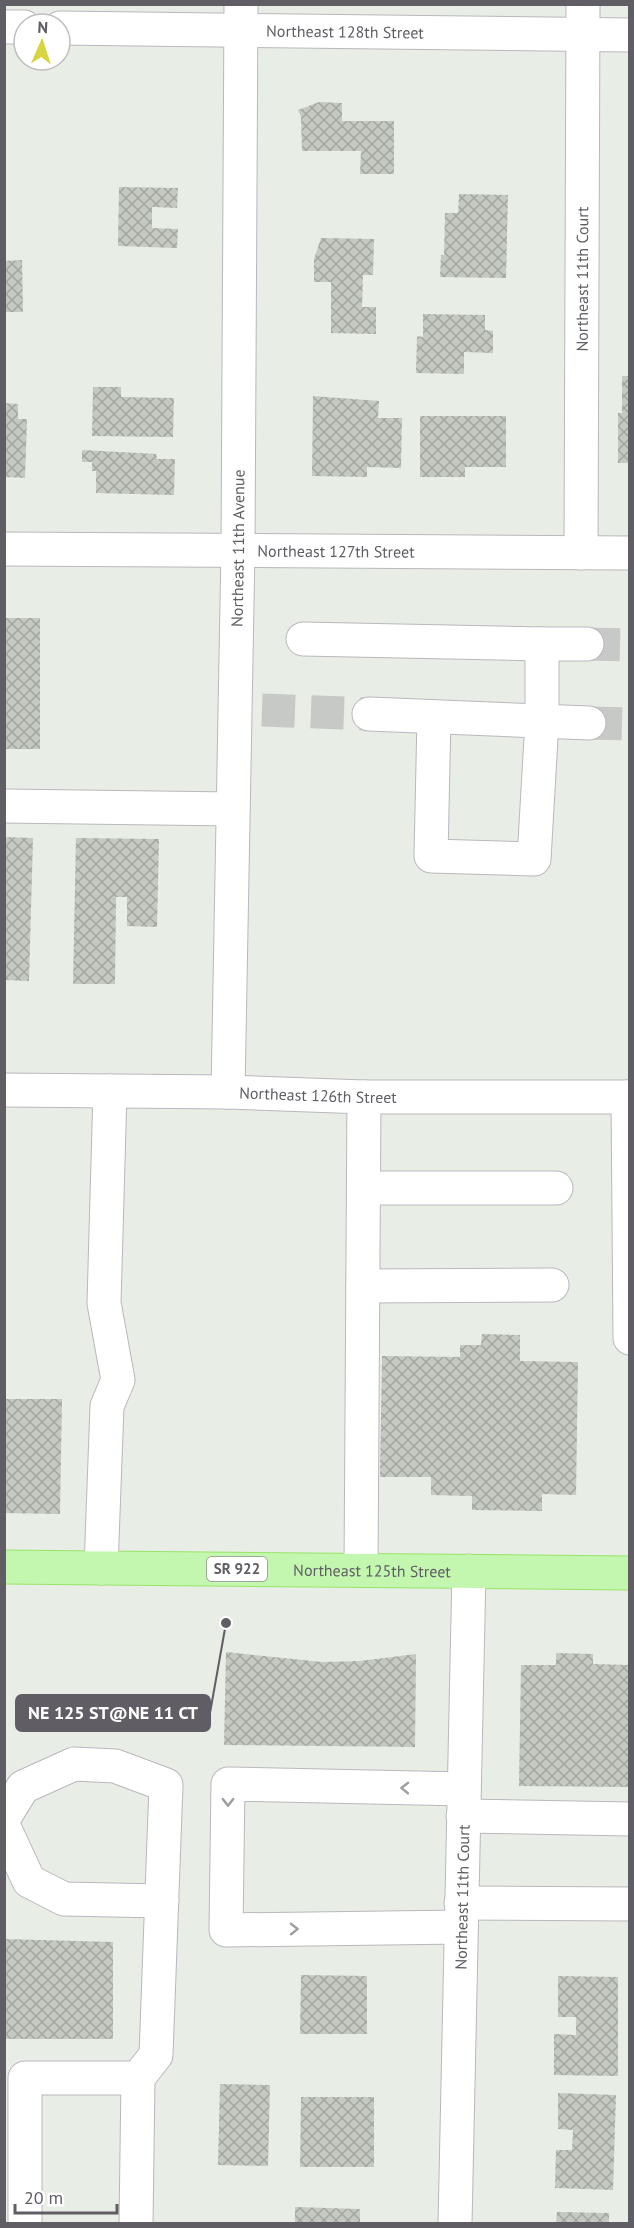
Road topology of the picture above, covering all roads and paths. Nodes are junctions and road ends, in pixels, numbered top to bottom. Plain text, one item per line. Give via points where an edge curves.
1 (241, 17) edge
2 (582, 20) edge
3 (72, 27) edge
4 (630, 35) edge
5 (4, 549) edge
6 (238, 549) junction
7 (580, 553) junction
8 (630, 553) edge
9 (303, 639) dead end
10 (542, 644) junction
11 (587, 644) tunnel mouth
12 (369, 714) tunnel mouth
13 (434, 717) junction
14 (542, 721) junction
15 (589, 723) tunnel mouth
16 (4, 806) edge
17 (233, 809) junction
18 (4, 1090) edge
19 (110, 1090) junction
20 (228, 1092) junction
21 (364, 1096) junction
22 (629, 1097) edge
23 (364, 1188) junction
24 (556, 1188) dead end
25 (363, 1286) junction
26 (552, 1286) dead end
27 (630, 1338) edge
28 (4, 1567) edge
29 (101, 1568) junction
30 (361, 1570) junction
31 (469, 1570) junction
32 (630, 1573) edge
33 (464, 1803) junction
34 (4, 1818) edge
35 (630, 1820) edge
36 (4, 1827) edge
37 (162, 1901) junction
38 (630, 1904) edge
39 (461, 1915) junction
40 (138, 2078) junction
41 (25, 2223) edge
42 (136, 2223) edge
43 (455, 2223) edge

1 - 2 street, Northeast 128th Street
1 - 3 street, Northeast 128th Street
1 - 6 street, Northeast 11th Avenue
2 - 4 street, Northeast 128th Street
2 - 7 street, Northeast 11th Court
5 - 6 street, Northeast 127th Street
6 - 7 street, Northeast 127th Street
6 - 17 street, Northeast 11th Avenue via 248,710
7 - 8 street, Northeast 127th Street
9 - 10 street
10 - 11 street
10 - 14 street
12 - 13 street
13 - 14 street
13 - 14 street via 431,856 534,859
14 - 15 street
16 - 17 street
17 - 20 street, Northeast 11th Avenue
18 - 19 street, Northeast 126th Street
19 - 20 street, Northeast 126th Street
19 - 29 street via 104,1303 118,1380 107,1406
20 - 21 street, Northeast 126th Street
21 - 22 street, Northeast 126th Street
21 - 23 street
22 - 27 street
23 - 24 street
23 - 25 street
25 - 26 street
25 - 30 street
28 - 29 main road, Northeast 125th Street / SR 922
29 - 30 main road, Northeast 125th Street / SR 922
30 - 31 main road, Northeast 125th Street / SR 922
31 - 32 main road, Northeast 125th Street / SR 922
31 - 33 street, Northeast 11th Court
33 - 35 street
33 - 39 street, Northeast 11th Court
33 -> 39 street via 228,1784 226,1930
34 - 37 street via 23,1786 74,1764 115,1766 166,1785
36 - 37 street via 29,1881 64,1899
37 - 40 street via 156,2055
38 - 39 street
39 - 43 street, Northeast 11th Court
40 - 41 street via 25,2078
40 - 42 street

